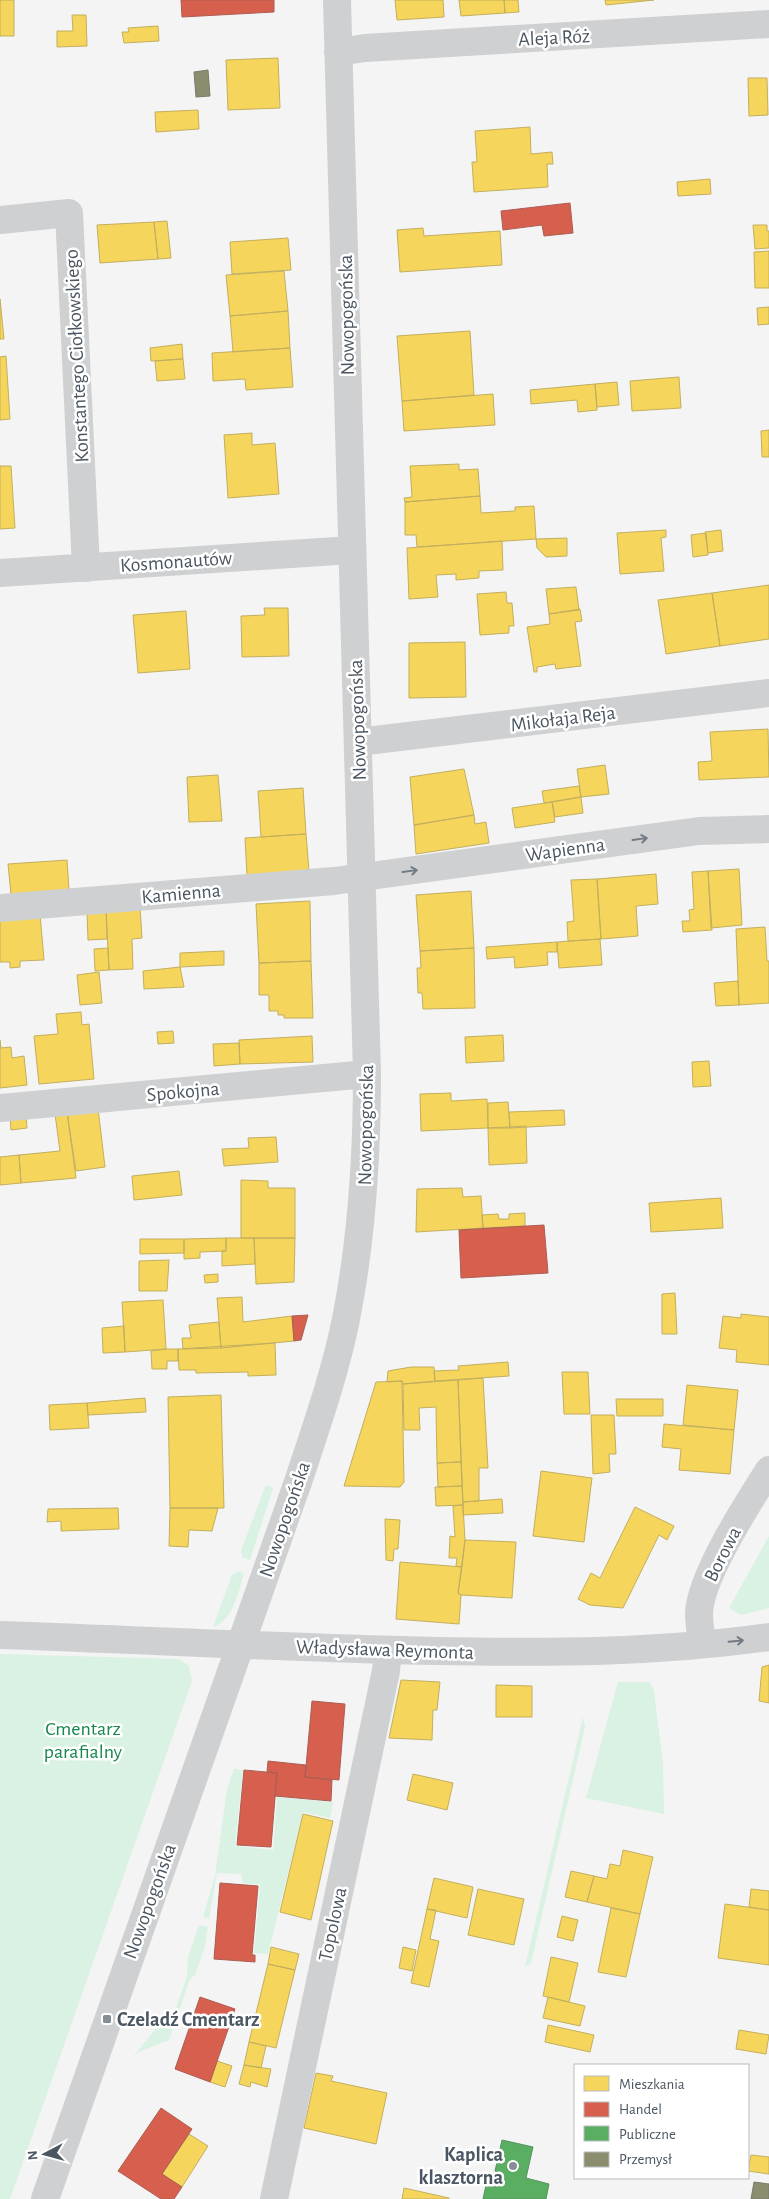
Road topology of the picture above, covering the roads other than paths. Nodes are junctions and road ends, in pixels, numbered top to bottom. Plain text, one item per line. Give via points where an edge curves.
1 (337, 0) edge
2 (769, 24) edge
3 (338, 52) junction
4 (0, 220) edge
5 (352, 550) junction
6 (86, 568) junction
7 (0, 573) edge
8 (769, 693) edge
9 (358, 742) junction
10 (769, 829) edge
11 (362, 877) junction
12 (0, 908) edge
13 (367, 1074) junction
14 (0, 1108) edge
15 (769, 1470) edge
16 (0, 1635) edge
17 (769, 1637) edge
18 (702, 1644) junction
19 (241, 1645) junction
20 (388, 1650) junction
21 (45, 2199) edge
22 (274, 2199) edge

1 - 3 street, Nowopogońska
2 - 3 street, Aleja Róż
3 - 5 street, Nowopogońska
4 - 6 street, Konstantego Ciołkowskiego via 69,214
5 - 6 street, Kosmonautów
5 - 9 street, Nowopogońska
6 - 7 street, Kosmonautów
8 - 9 street, Mikołaja Reja
9 - 11 street, Nowopogońska
11 -> 10 street, Wapienna via 699,831
11 - 12 street, Kamienna
11 - 13 street, Nowopogońska
13 - 14 street, Spokojna
13 - 19 street, Nowopogońska via 366,1164 360,1233 346,1321 321,1410
15 - 18 street, Borowa via 705,1584 698,1613
16 - 19 street, Władysława Reymonta
18 -> 17 street, Władysława Reymonta
18 - 20 street, Władysława Reymonta via 573,1653
19 - 20 street, Władysława Reymonta
19 - 21 street, Nowopogońska
20 - 22 street, Topolowa

